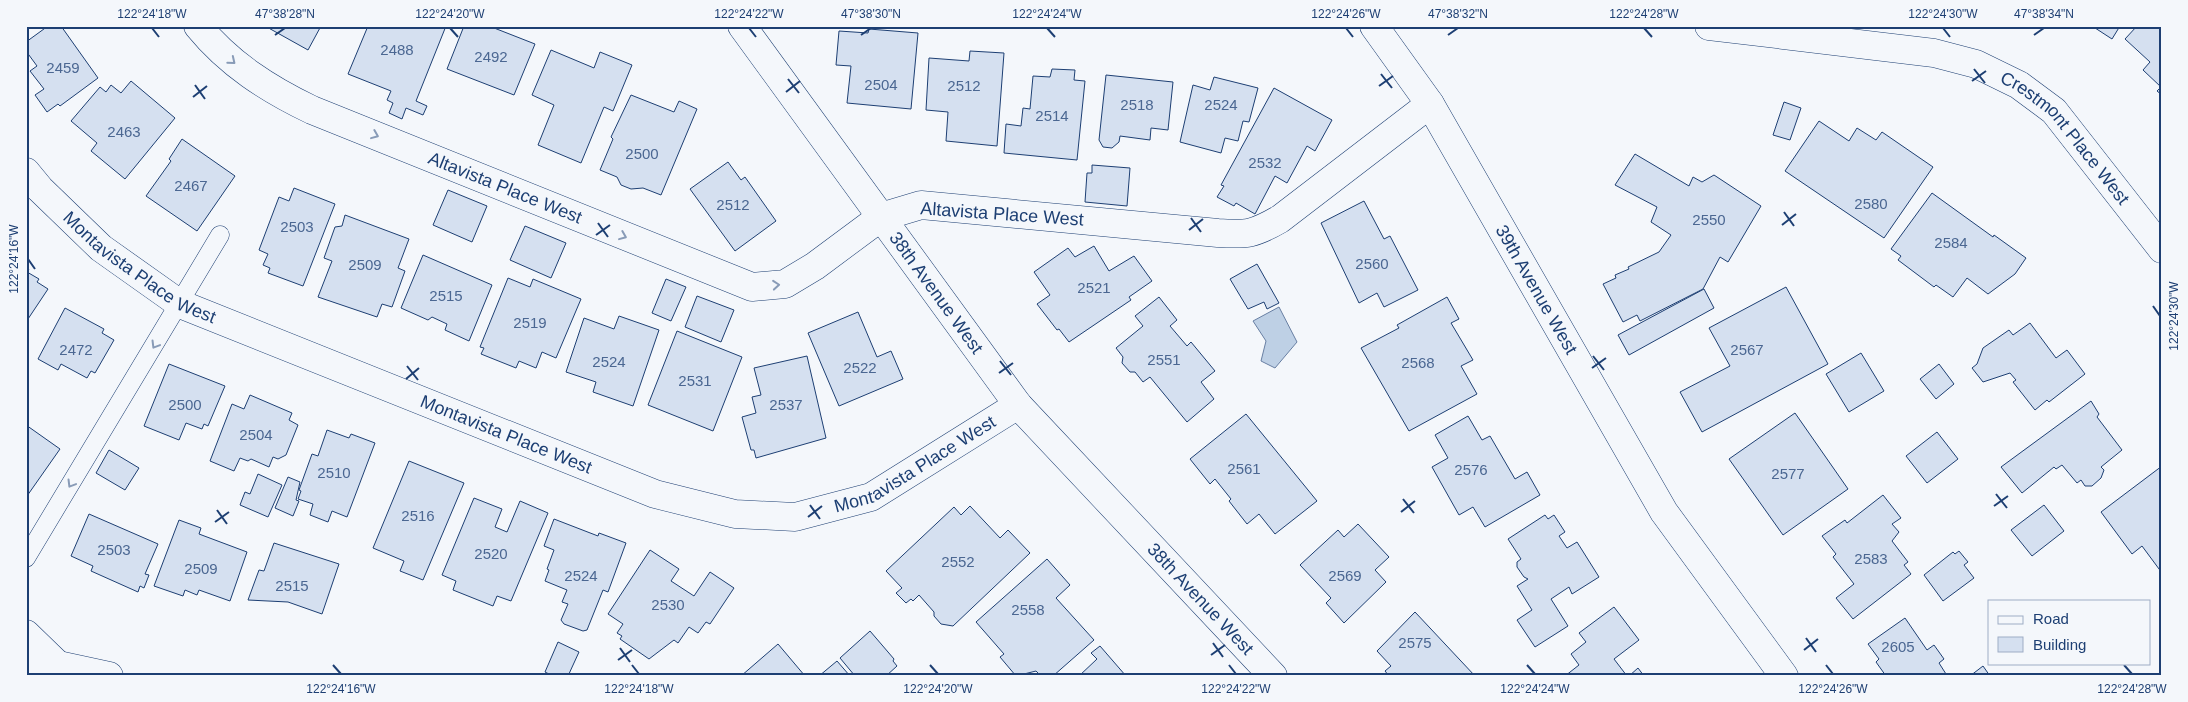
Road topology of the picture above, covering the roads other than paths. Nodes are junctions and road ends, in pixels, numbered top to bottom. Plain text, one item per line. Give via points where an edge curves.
1 (198, 26) edge
2 (742, 26) edge
3 (1374, 26) edge
4 (1709, 26) edge
5 (1430, 104) junction
6 (26, 172) edge
7 (880, 216) junction
8 (220, 235) dead end
9 (2162, 249) edge
10 (180, 304) junction
11 (1018, 406) junction
12 (26, 558) edge
13 (26, 634) edge
14 (26, 670) edge
15 (59, 670) edge
16 (108, 676) edge
17 (1273, 676) edge
18 (1784, 676) edge

1 -> 7 street, Altavista Place West via 214,46 259,82 312,110 752,287 785,284 816,266
2 - 7 street, 38th Avenue West
3 - 5 street, 39th Avenue West
4 - 9 street, Crestmont Place West via 1934,53 1976,64 2019,85 2054,111
5 - 7 street, Altavista Place West via 1280,219 1258,232 1218,233 920,205
5 - 18 street, 39th Avenue West via 1664,512
6 - 10 street, Montavista Place West via 101,248
7 - 11 street, 38th Avenue West
8 - 10 lane
10 - 11 street, Montavista Place West via 655,494 735,514 795,517 871,497
10 -> 12 lane
11 - 17 street, 38th Avenue West
13 - 15 street
14 - 15 street
15 - 16 street

